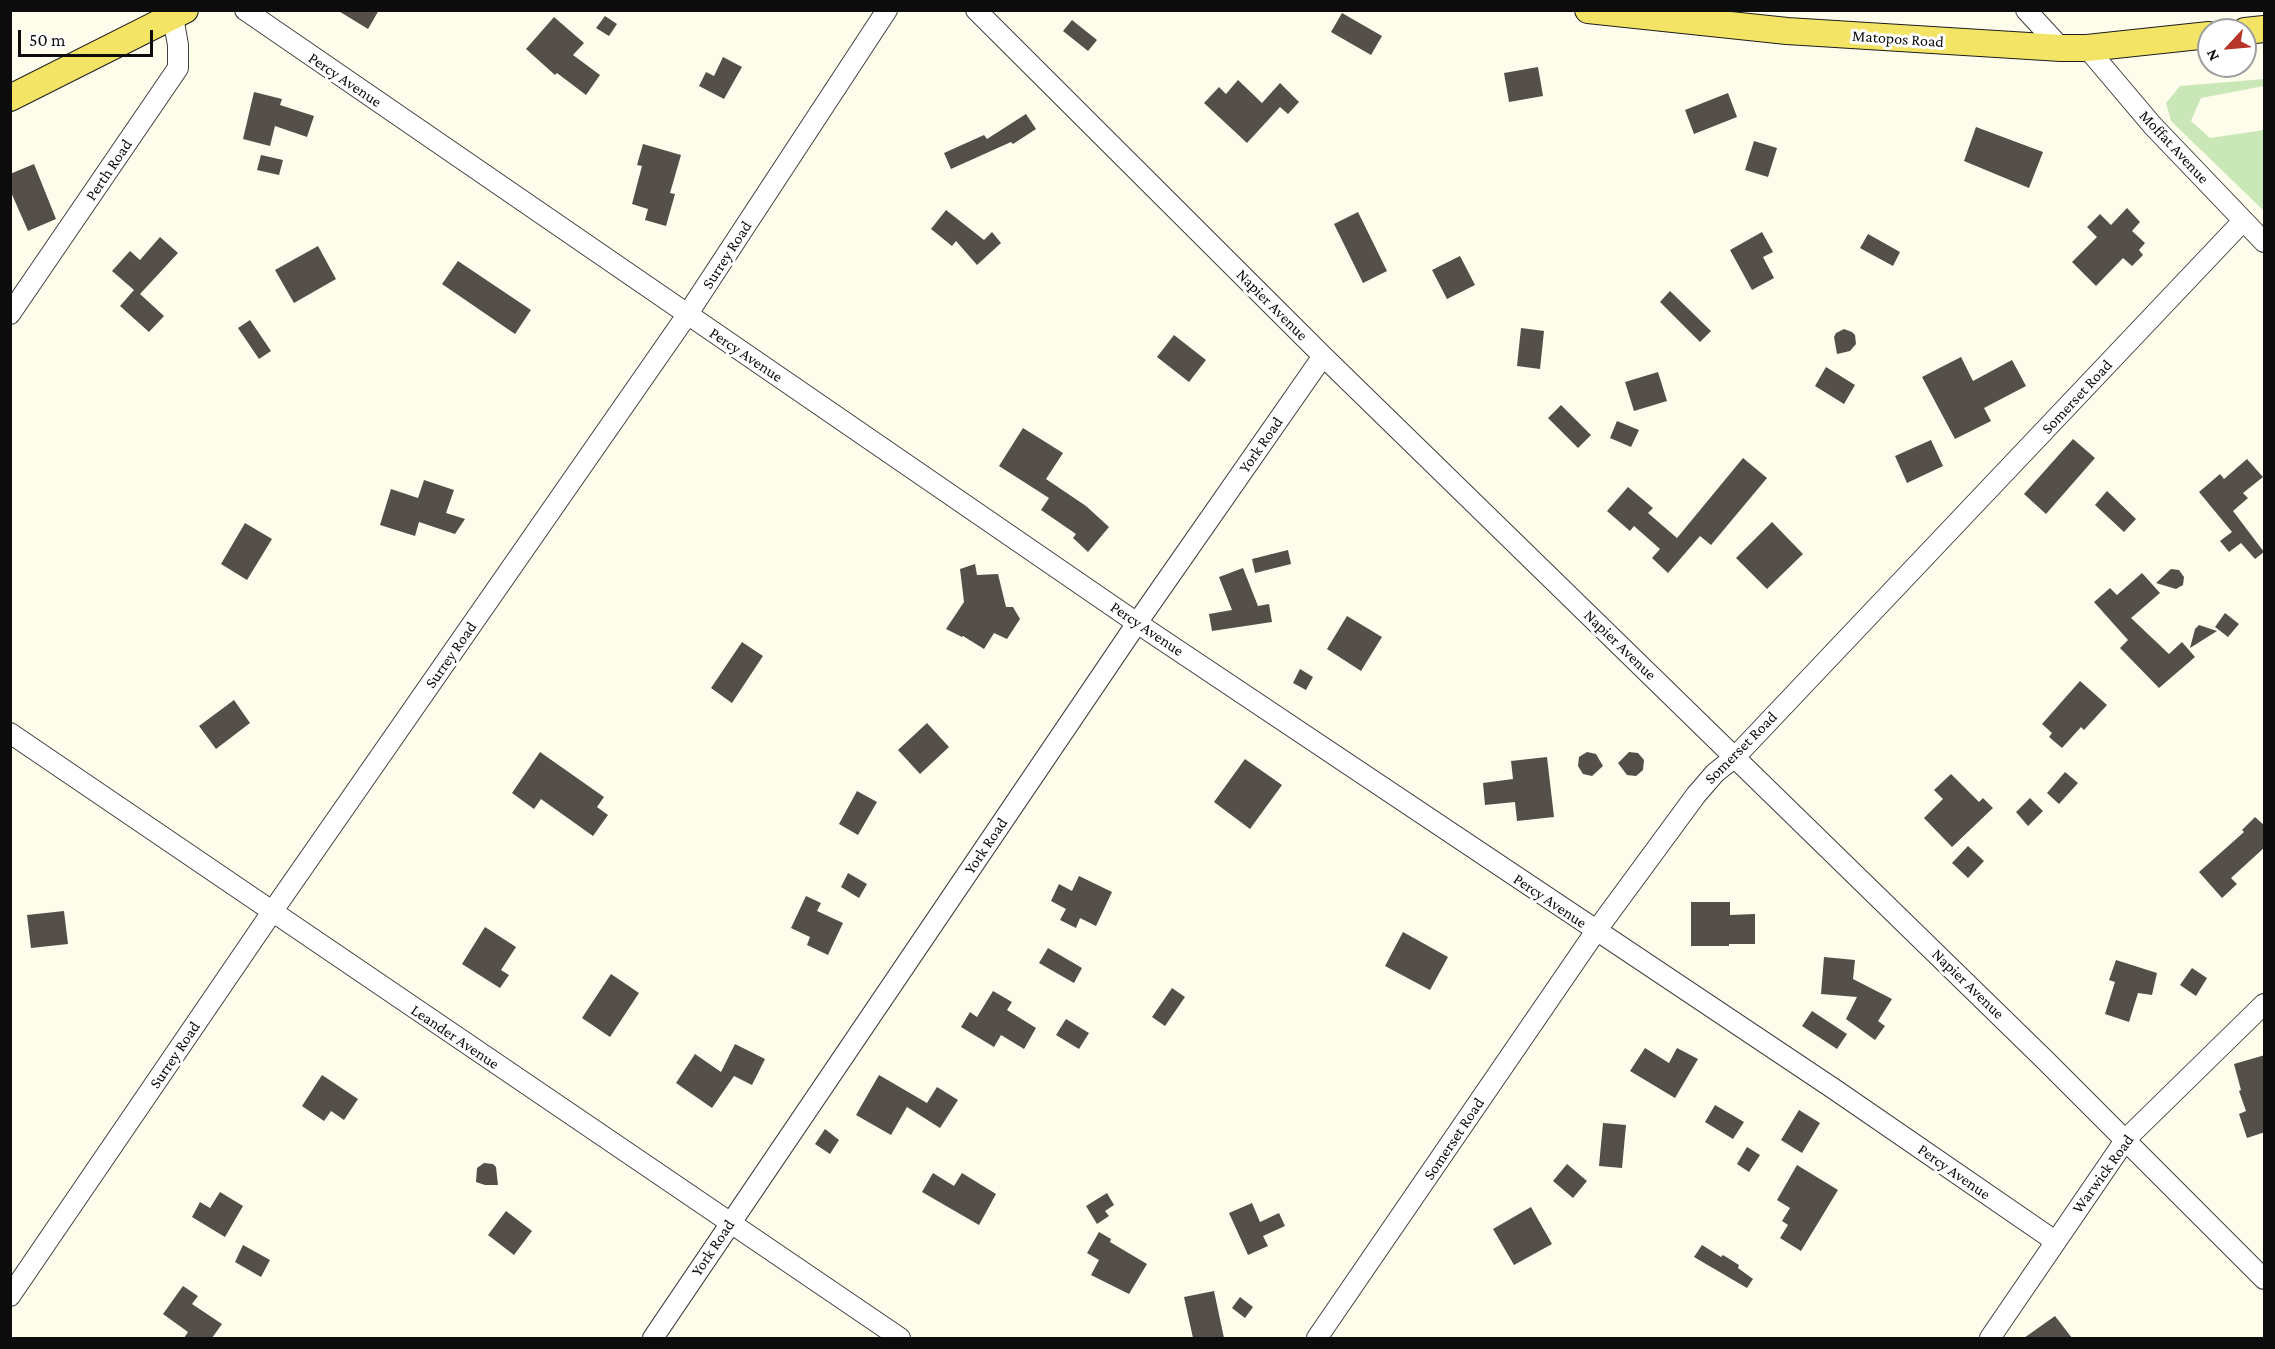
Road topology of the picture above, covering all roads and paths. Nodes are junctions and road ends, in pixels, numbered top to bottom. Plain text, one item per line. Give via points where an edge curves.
1 (244, 10) edge
2 (887, 10) edge
3 (976, 10) edge
4 (1587, 10) edge
5 (2026, 10) edge
6 (179, 14) edge
7 (2197, 36) edge
8 (2061, 48) junction
9 (2086, 48) junction
10 (10, 98) edge
11 (2243, 221) junction
12 (2265, 242) edge
13 (10, 314) edge
14 (687, 315) junction
15 (1323, 356) junction
16 (1137, 623) junction
17 (10, 733) edge
18 (1735, 757) junction
19 (272, 912) junction
20 (1596, 932) junction
21 (2265, 1004) edge
22 (2126, 1139) junction
23 (729, 1224) junction
24 (2055, 1240) junction
25 (2265, 1279) edge
26 (10, 1296) edge
27 (653, 1338) edge
28 (900, 1338) edge
29 (1317, 1338) edge
30 (1989, 1338) edge

1 - 14 street, Percy Avenue
2 - 14 street, Surrey Road
3 - 15 street, Napier Avenue
4 - 8 main road, Matopos Road via 1787,31
5 - 8 street
6 - 10 main road
6 - 13 street, Perth Road via 178,68
7 - 9 main road, Matopos Road
8 - 9 main road, Matopos Road
9 - 11 street, Moffat Avenue
11 - 12 street, Moffat Avenue
11 - 18 street, Somerset Road
14 - 16 street, Percy Avenue
14 - 19 street, Surrey Road
15 - 16 street, York Road
15 - 18 street, Napier Avenue
16 - 20 street, Percy Avenue
16 - 23 street, York Road
17 - 19 street, Leander Avenue
18 - 20 street, Somerset Road via 1696,795
18 - 22 street, Napier Avenue
19 - 23 street, Leander Avenue
19 - 26 street, Surrey Road
20 - 24 street, Percy Avenue
20 - 29 street, Somerset Road
21 - 22 street, Warwick Road
22 - 24 street, Warwick Road
22 - 25 street, Napier Avenue
23 - 27 street, York Road
23 - 28 street, Leander Avenue
24 - 30 street, Warwick Road

